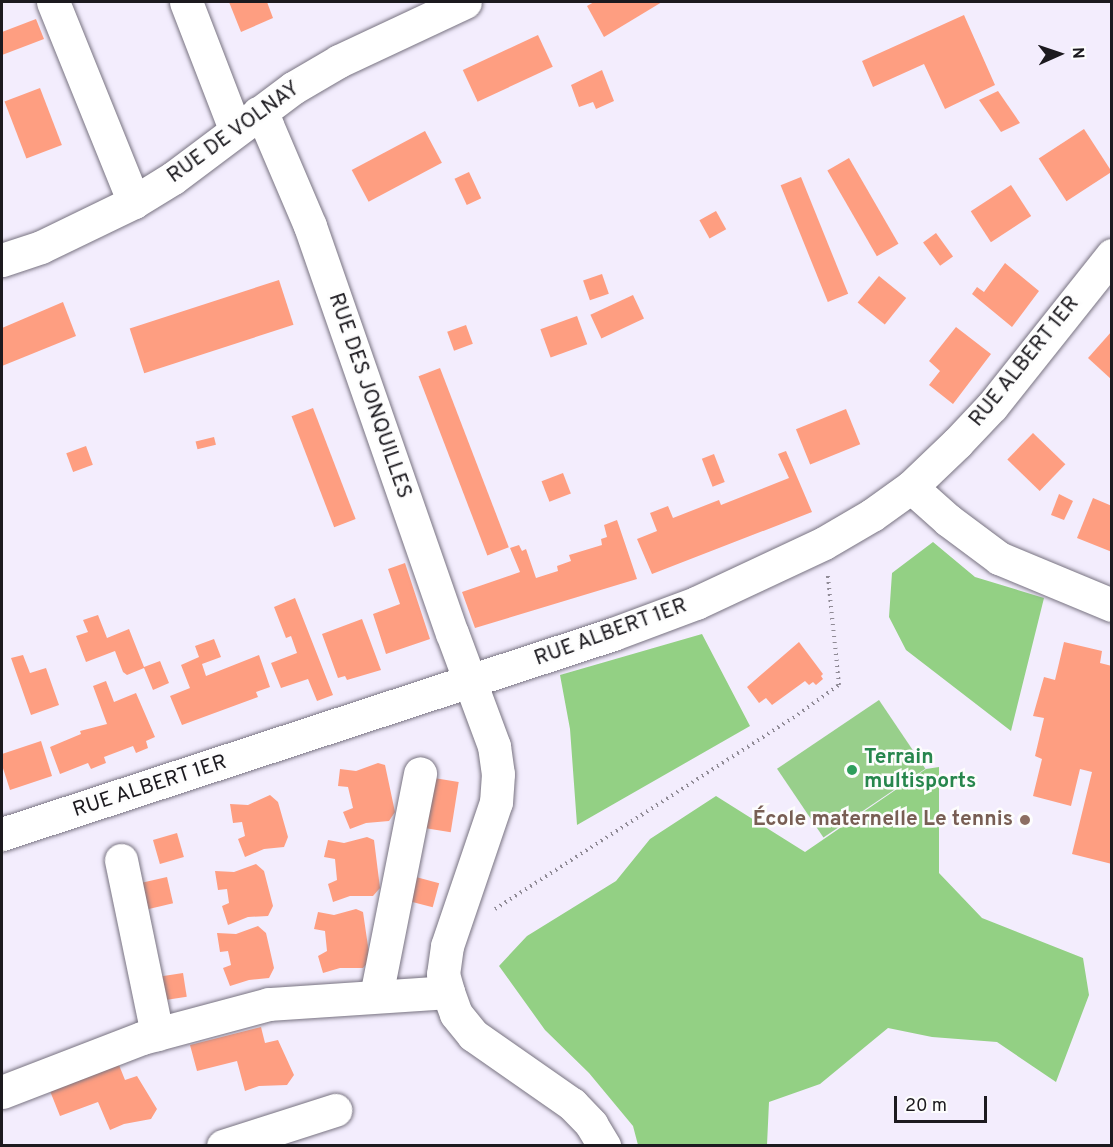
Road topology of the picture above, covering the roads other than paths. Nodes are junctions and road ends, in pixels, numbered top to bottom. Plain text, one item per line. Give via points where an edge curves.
1 (53, 2) edge
2 (186, 2) edge
3 (465, 2) edge
4 (247, 121) junction
5 (134, 202) junction
6 (1112, 255) edge
7 (2, 260) edge
8 (911, 487) junction
9 (1112, 605) edge
10 (469, 683) junction
11 (420, 773) dead end
12 (2, 834) edge
13 (121, 860) dead end
14 (448, 992) junction
15 (376, 996) junction
16 (157, 1034) junction
17 (2, 1092) edge
18 (334, 1110) dead end
19 (223, 1146) edge
20 (604, 1146) edge

1 - 5 street
2 - 4 street, RUE DES JONQUILLES
3 - 4 street, RUE DE VOLNAY via 339,61
4 - 5 street, RUE DE VOLNAY via 173,178
4 - 10 street, RUE DES JONQUILLES via 267,125 310,226
5 - 7 street, RUE DE VOLNAY via 77,231
6 - 8 street, RUE ALBERT 1ER via 992,406
8 - 9 street via 999,558
8 - 10 street, RUE ALBERT 1ER via 824,543 696,603
10 - 12 street, RUE ALBERT 1ER
10 - 14 street, RUE DES JONQUILLES via 494,747 498,774 496,802 453,928 443,974
11 - 15 street
13 - 16 street
14 - 15 street
14 - 20 street, RUE DES JONQUILLES via 456,1014 473,1035 573,1104
15 - 16 street via 269,1005
16 - 17 street
18 - 19 street

